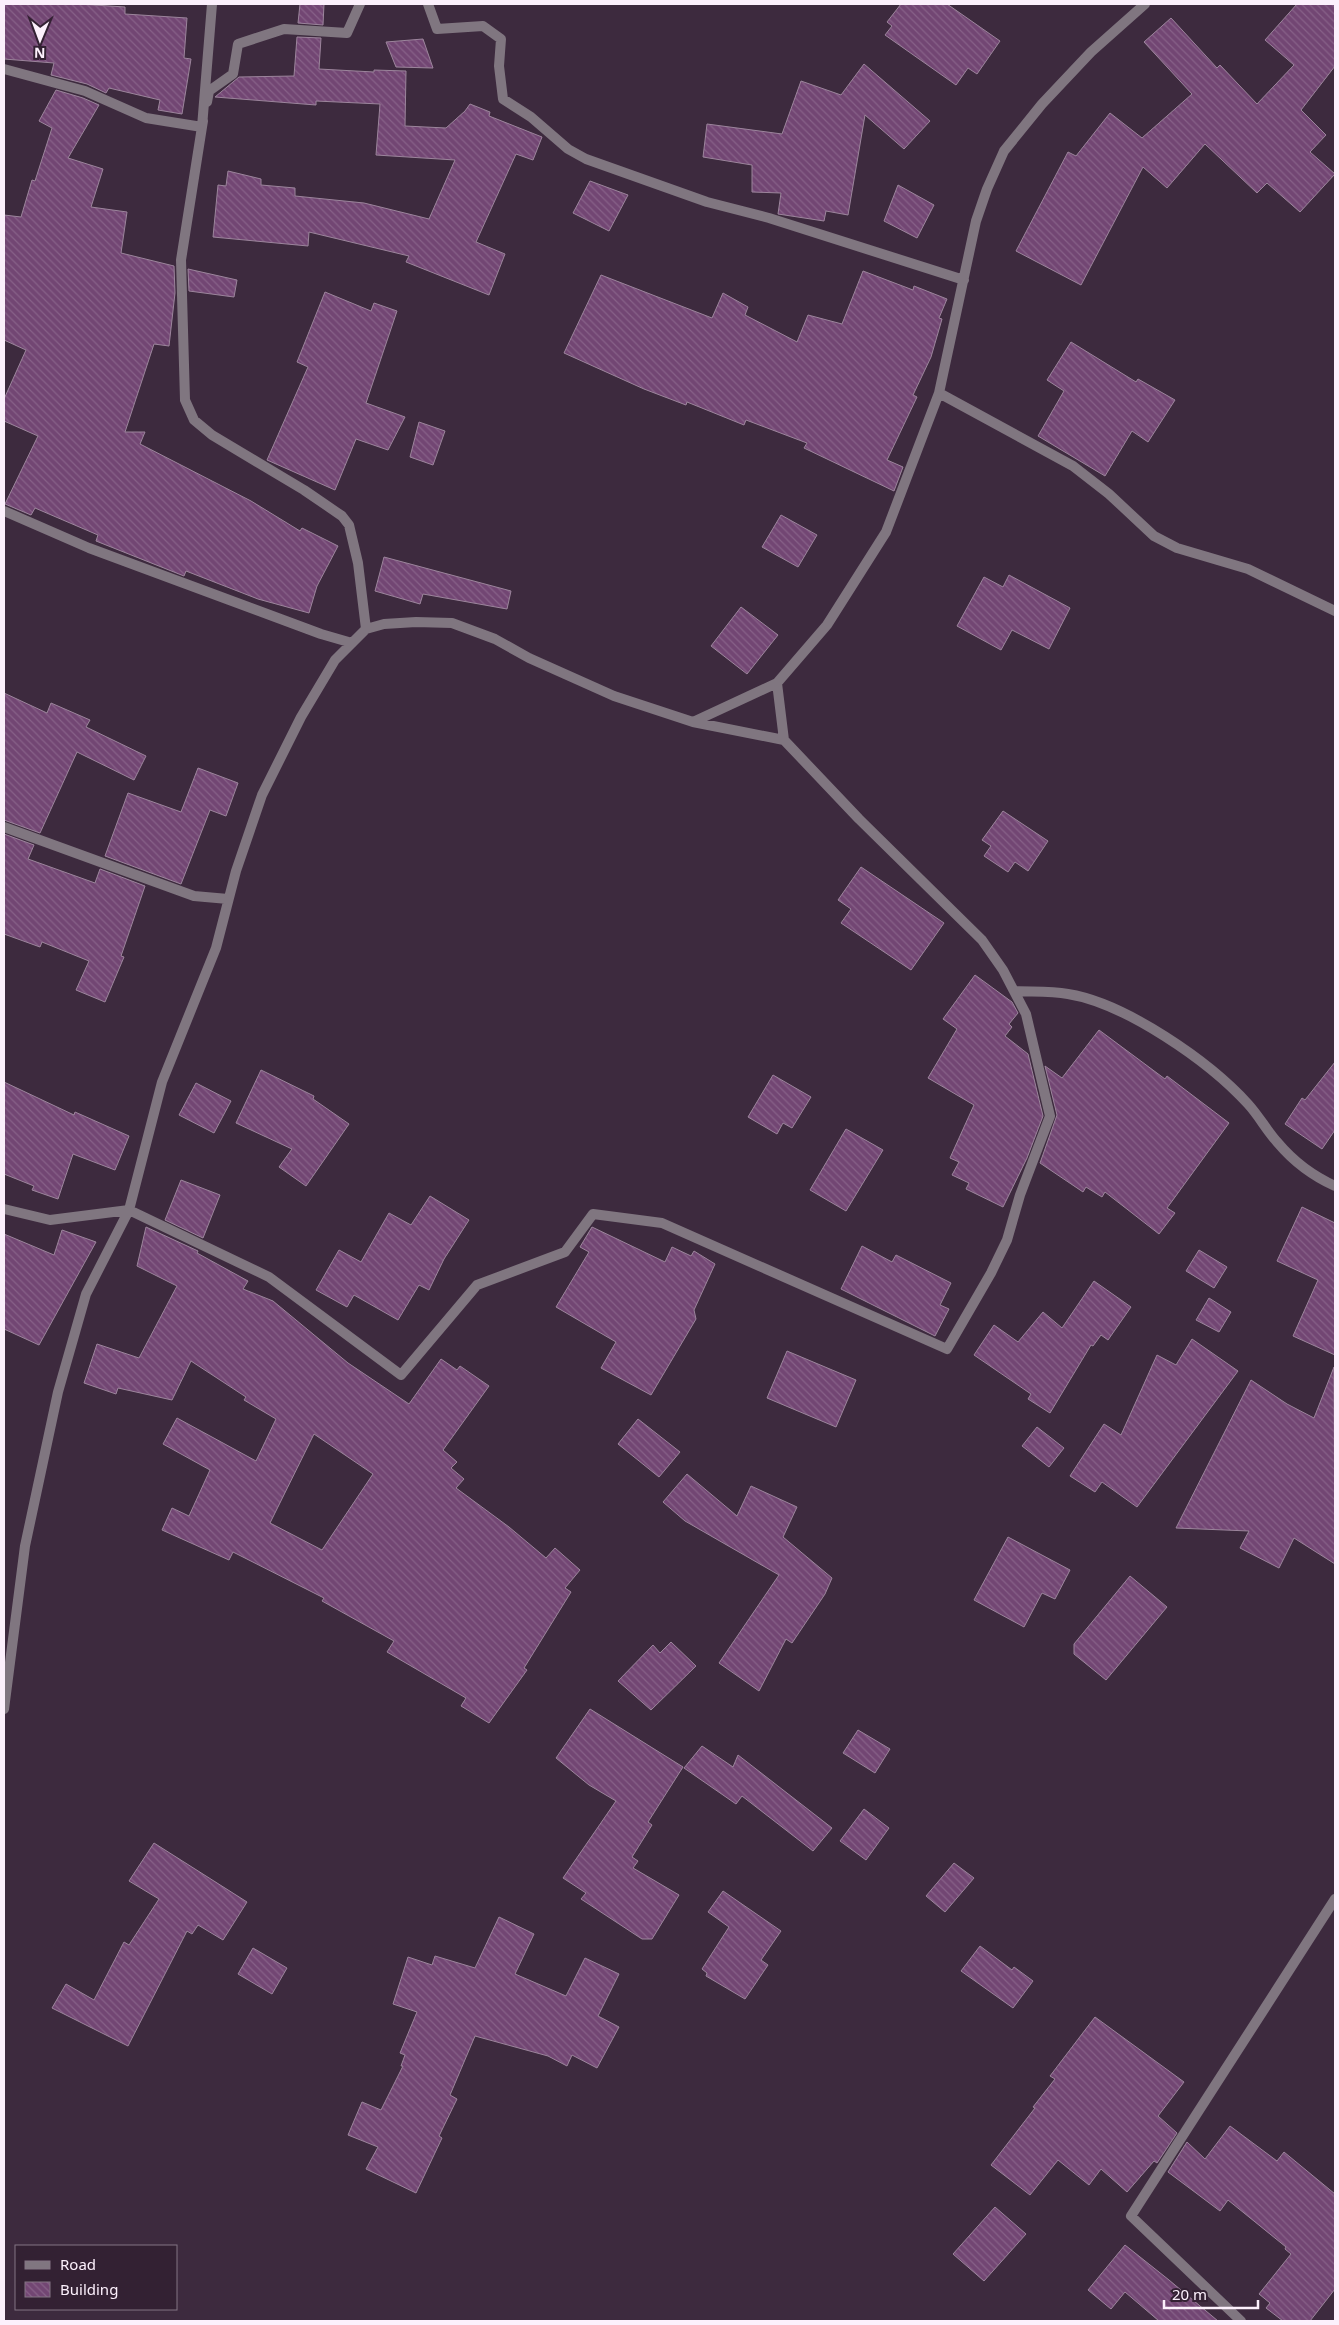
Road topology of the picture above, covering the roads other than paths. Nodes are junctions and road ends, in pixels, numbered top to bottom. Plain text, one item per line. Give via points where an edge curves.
1 (212, 4) edge
2 (360, 4) edge
3 (428, 4) edge
4 (1145, 4) edge
5 (4, 69) edge
6 (202, 127) junction
7 (964, 280) junction
8 (939, 392) junction
9 (4, 511) edge
10 (1335, 611) edge
11 (366, 629) junction
12 (352, 643) junction
13 (777, 683) junction
14 (693, 722) junction
15 (784, 740) junction
16 (4, 827) edge
17 (228, 899) junction
18 (1014, 991) junction
19 (1335, 1186) edge
20 (4, 1209) edge
21 (129, 1210) junction
22 (4, 1709) edge
23 (1335, 1899) edge
24 (1241, 2321) edge

1 - 6 street
2 - 6 street via 347,34 284,29 238,44 233,74 209,91
3 - 7 street via 436,29 483,26 501,39 499,66 503,99 531,117 568,149 636,178 706,202 769,218
4 - 7 street via 1091,52 1004,151 976,221
5 - 6 street via 85,91 146,118
6 - 11 street via 181,260 185,400 194,420 212,435 342,516 349,525 358,563
7 - 8 street
8 - 10 street via 1073,466 1154,536 1177,548 1248,569
8 - 13 street via 886,532 827,625
9 - 12 street via 98,552
11 - 12 street
11 - 14 street via 384,624 452,623 614,696
12 - 17 street via 335,660 301,717 262,794
13 - 14 street
13 - 15 street
14 - 15 street
15 - 18 street via 982,940
16 - 17 street via 194,896
17 - 21 street via 216,948 162,1082
18 - 19 street via 1068,994 1108,1006 1153,1030 1201,1060 1228,1082 1295,1161
18 - 21 street via 1026,1014 1050,1116 1007,1240 946,1349 662,1222 593,1214 565,1252 477,1285 401,1375 269,1277
20 - 21 street via 50,1220
21 - 22 street via 86,1294 58,1392 25,1546
23 - 24 street via 1131,2216

